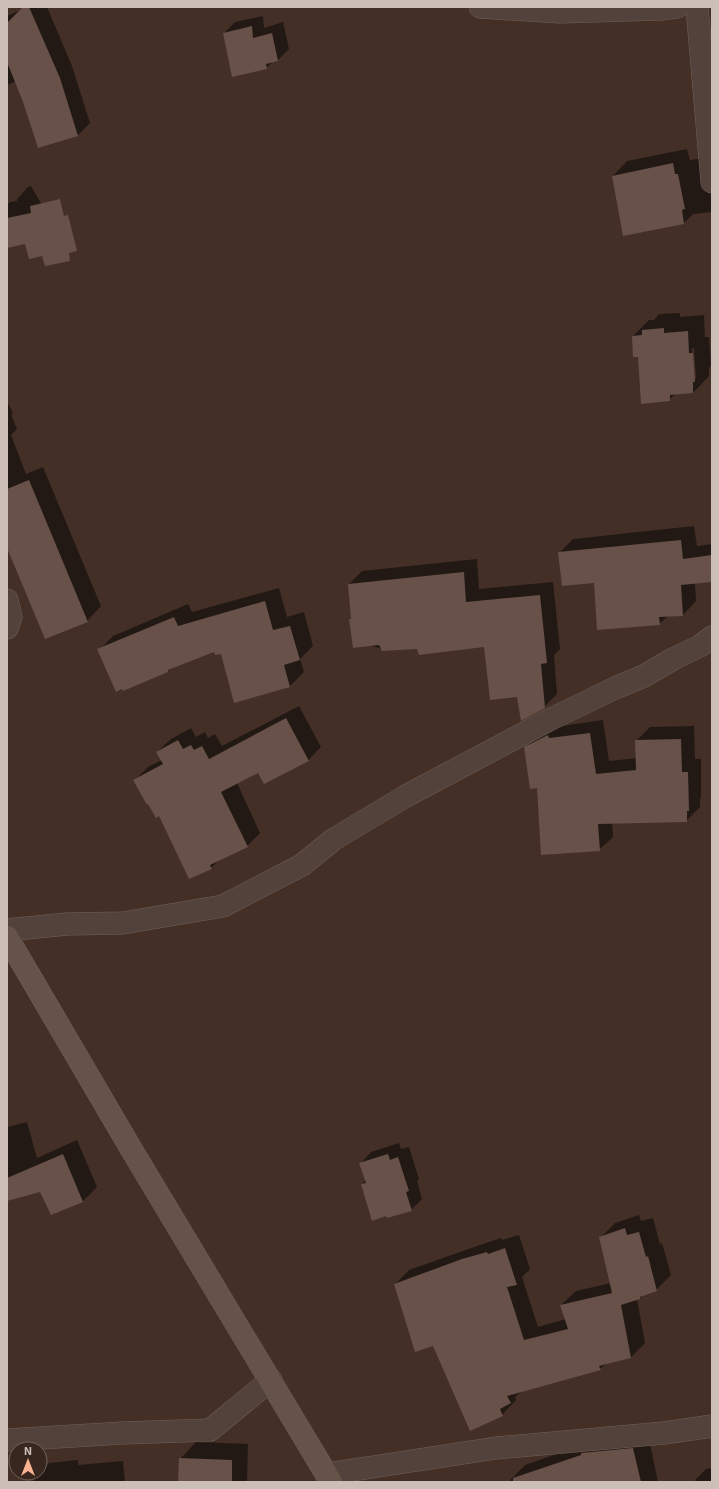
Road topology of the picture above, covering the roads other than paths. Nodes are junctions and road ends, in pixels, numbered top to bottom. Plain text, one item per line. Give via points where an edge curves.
1 (480, 7) edge
2 (677, 7) edge
3 (697, 7) edge
4 (712, 182) edge
5 (7, 600) edge
6 (7, 628) edge
7 (712, 637) edge
8 (7, 930) edge
9 (7, 937) edge
10 (271, 1380) junction
11 (712, 1426) edge
12 (7, 1440) edge
13 (329, 1478) edge

1 - 2 street via 560,12
3 - 4 street
5 - 6 street via 11,617
7 - 8 street via 644,676 549,720 406,796 334,839 302,865 223,906 123,923 67,924
9 - 10 main road
10 - 12 street via 210,1430 123,1432
10 - 13 main road
11 - 13 street via 496,1448

